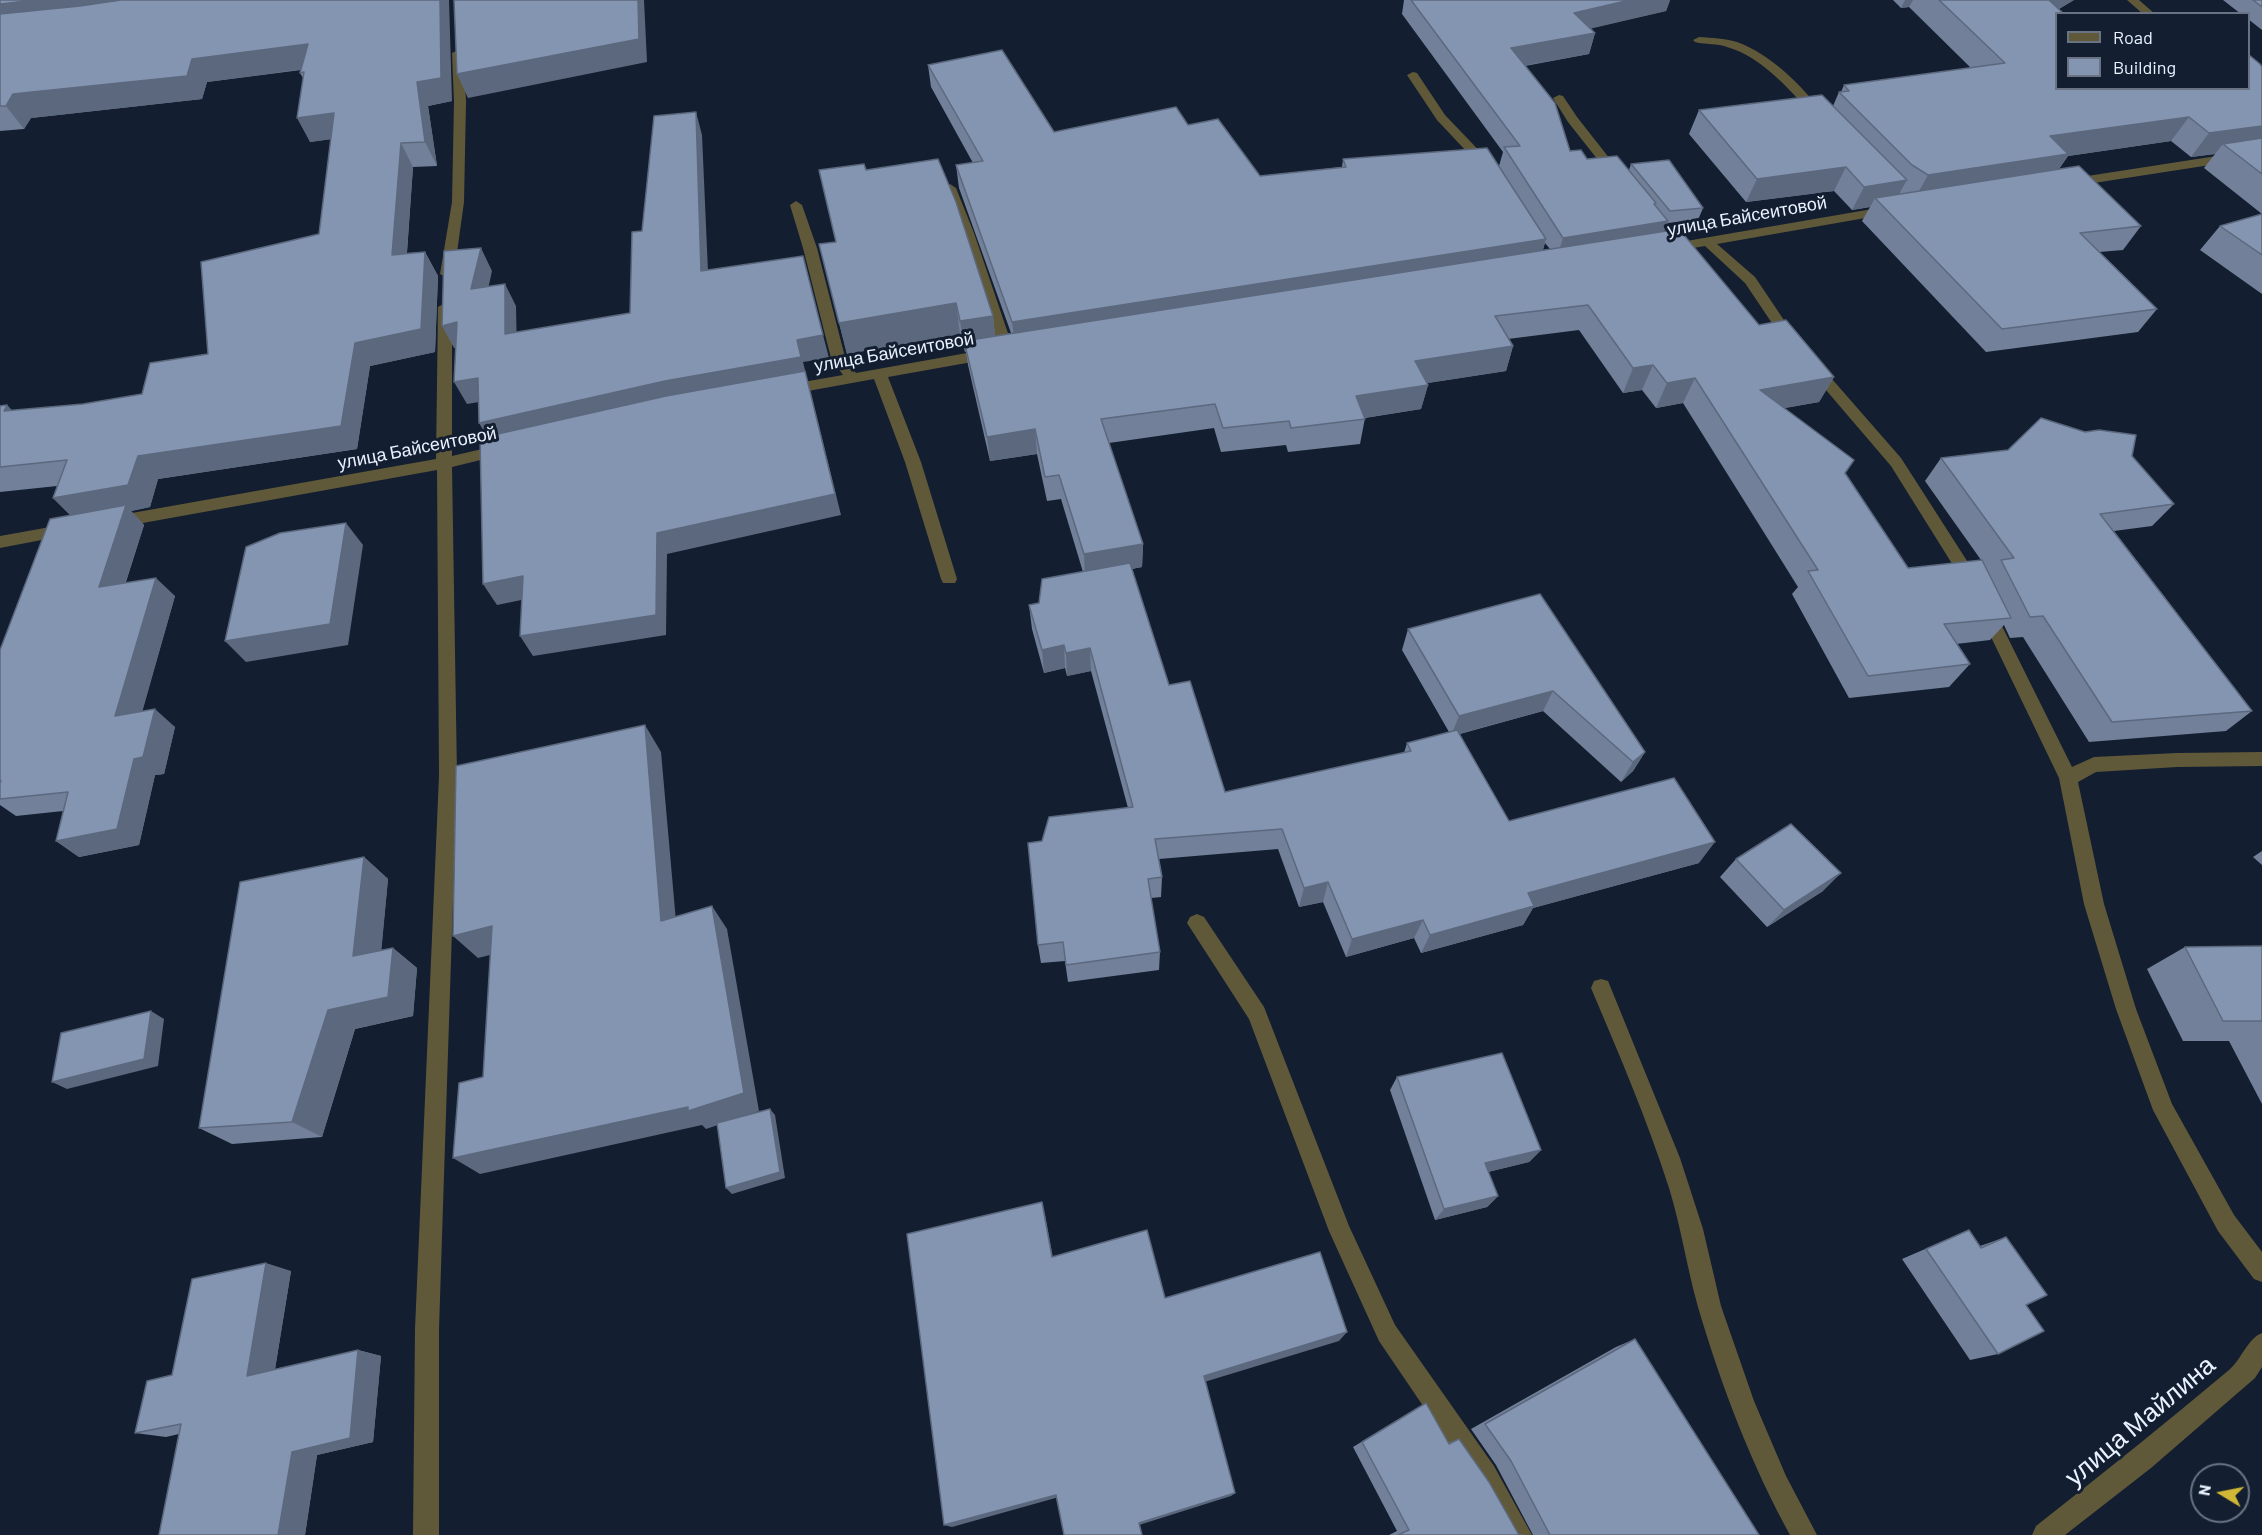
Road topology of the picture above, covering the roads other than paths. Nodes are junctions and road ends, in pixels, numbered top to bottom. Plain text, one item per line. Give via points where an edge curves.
1 (2132, 0) edge
2 (2147, 12) edge
3 (458, 34) edge
4 (1699, 40) dead end
5 (1413, 75) dead end
6 (1559, 98) dead end
7 (1824, 120) edge
8 (2262, 153) edge
9 (1496, 179) edge
10 (2053, 185) edge
11 (950, 188) edge
12 (1627, 189) edge
13 (796, 205) dead end
14 (1899, 208) edge
15 (1708, 242) junction
16 (1653, 251) edge
17 (879, 373) junction
18 (852, 377) junction
19 (774, 392) edge
20 (513, 447) edge
21 (444, 463) junction
22 (105, 524) edge
23 (82, 528) edge
24 (0, 542) edge
25 (949, 579) dead end
26 (2262, 759) edge
27 (2068, 778) junction
28 (1197, 923) dead end
29 (1601, 988) dead end
30 (2262, 1271) edge
31 (2262, 1345) edge
32 (426, 1535) edge
33 (1519, 1535) edge
34 (1804, 1535) edge
35 (2046, 1535) edge

1 - 2 street
3 - 21 street via 458,202 445,287
4 - 7 street via 1735,45 1752,55 1777,73
5 - 9 street via 1441,117
6 - 12 street
8 - 10 street
11 - 17 street, улица Байсеитовой via 1013,350
13 - 18 street via 838,358
14 - 15 street, улица Байсеитовой
15 - 16 street, улица Байсеитовой via 1672,243
15 - 27 street via 1750,280 1797,349 1896,462 1966,570
17 - 18 street, улица Байсеитовой
17 - 25 street via 913,462
18 - 19 street, улица Байсеитовой
20 - 21 street, улица Байсеитовой
21 - 22 street, улица Байсеитовой
21 - 32 street via 448,776 427,1329
23 - 24 street
26 - 27 street via 2094,765
27 - 30 street via 2094,904 2126,1009 2164,1110 2226,1223
28 - 33 street via 1257,1014 1340,1232 1387,1333 1485,1475
29 - 34 street via 1662,1138 1688,1216 1713,1317 1745,1406 1785,1502
31 - 35 street, улица Майлина via 2247,1370

